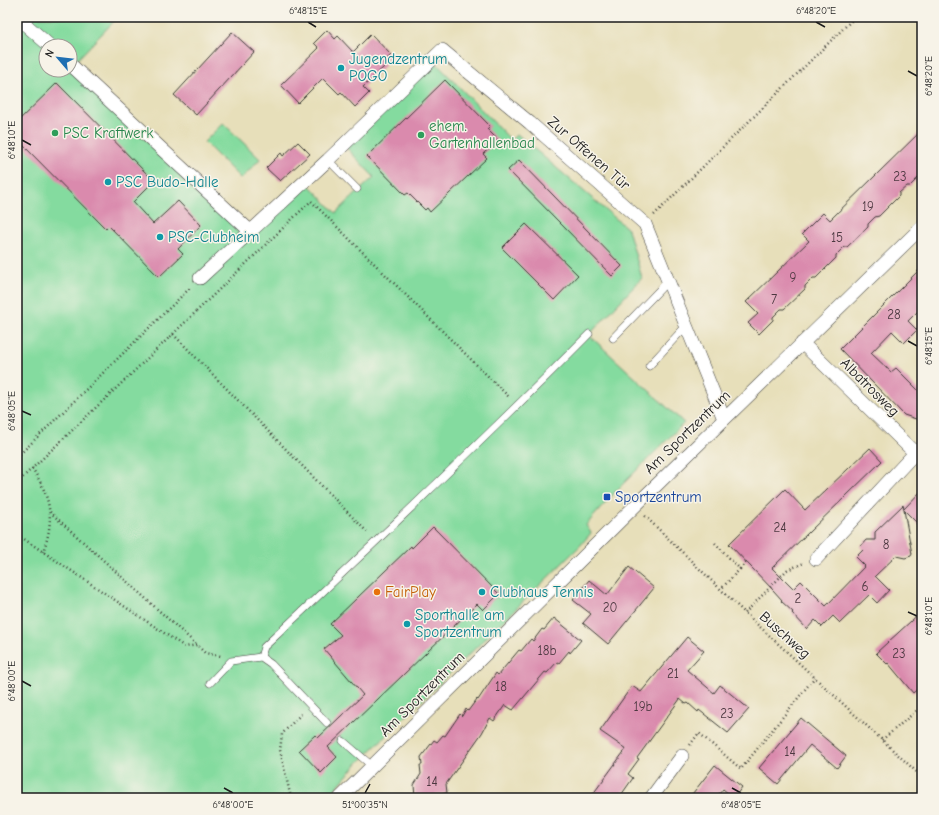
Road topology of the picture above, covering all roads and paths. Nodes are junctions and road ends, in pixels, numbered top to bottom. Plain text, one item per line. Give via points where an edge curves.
1 (17, 17) edge
2 (855, 17) edge
3 (41, 38) edge
4 (78, 71) edge
5 (328, 160) junction
6 (357, 189) dead end
7 (646, 224) junction
8 (922, 227) edge
9 (250, 231) junction
10 (200, 278) joint
11 (668, 280) junction
12 (686, 326) junction
13 (173, 334) junction
14 (589, 334) dead end
15 (613, 338) dead end
16 (802, 343) junction
17 (649, 366) dead end
18 (518, 406) junction
19 (724, 419) junction
20 (918, 450) edge
21 (17, 457) edge
22 (32, 468) junction
23 (17, 483) edge
24 (635, 506) junction
25 (50, 512) junction
26 (17, 536) edge
27 (377, 542) junction
28 (715, 542) dead end
29 (43, 552) junction
30 (816, 559) joint
31 (746, 562) dead end
32 (740, 569) junction
33 (721, 589) junction
34 (745, 613) junction
35 (197, 645) junction
36 (220, 655) dead end
37 (261, 657) junction
38 (815, 677) junction
39 (210, 683) dead end
40 (310, 704) junction
41 (922, 706) edge
42 (327, 723) dead end
43 (699, 733) dead end
44 (882, 740) junction
45 (343, 741) dead end
46 (682, 756) dead end
47 (372, 766) junction
48 (922, 777) edge
49 (290, 798) edge
50 (340, 798) edge
51 (651, 798) edge

1 - 3 street
2 - 7 path
4 - 9 street
5 - 6 lane
5 - 7 street, Zur Offenen Tür via 442,50
5 - 9 street, Zur Offenen Tür
7 - 11 street, Zur Offenen Tür
8 - 16 street, Am Sportzentrum
9 - 10 street, Zur Offenen Tür
10 - 21 path
11 - 12 street, Zur Offenen Tür
11 - 15 lane
12 - 17 lane
12 - 19 street, Zur Offenen Tür
13 - 18 path via 311,201
13 - 22 path
13 - 27 path
14 - 18 lane
16 - 19 street, Am Sportzentrum
16 - 20 street, Albatrosweg
18 - 27 lane
19 - 24 street, Am Sportzentrum
20 - 30 street, Albatrosweg
22 - 23 path
22 - 25 path via 40,481
24 - 33 path, Buschweg
24 - 47 street, Am Sportzentrum
25 - 29 path via 49,536
25 - 35 path
26 - 29 path
27 - 37 lane via 264,646
28 - 32 path
29 - 35 path via 184,647
30 - 34 path via 787,570
31 - 32 path
32 - 33 path
33 - 34 path, Buschweg
34 - 38 path, Buschweg
35 - 36 path via 205,653
37 - 39 lane via 231,661
37 - 40 lane
38 - 43 path via 741,768
38 - 44 path, Buschweg
40 - 42 lane
40 - 49 path via 282,734 280,750
41 - 44 path
44 - 48 path, Buschweg
45 - 47 lane
46 - 51 street
47 - 50 street, Am Sportzentrum

